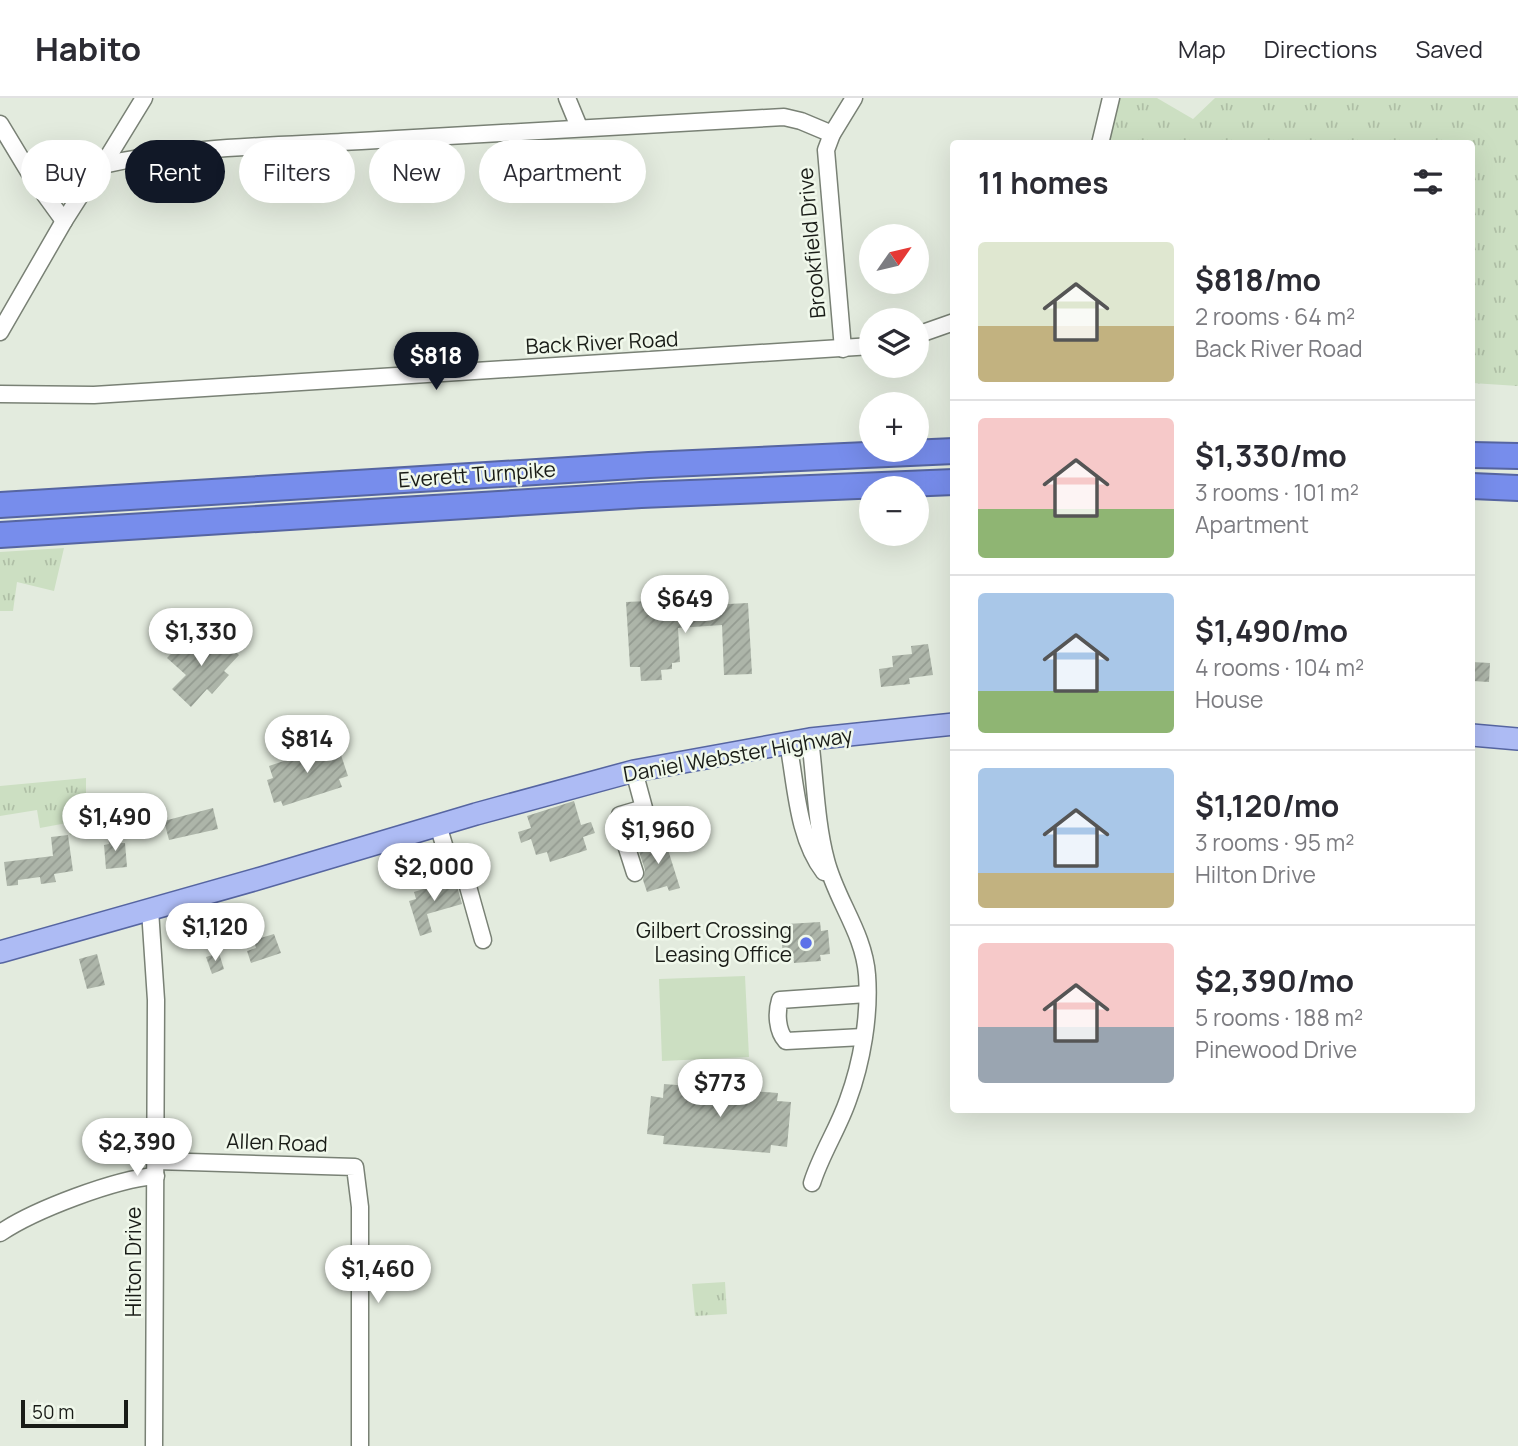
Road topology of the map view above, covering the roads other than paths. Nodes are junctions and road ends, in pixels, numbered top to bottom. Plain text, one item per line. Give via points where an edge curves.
1 (144, 98) edge
2 (567, 98) edge
3 (854, 98) edge
4 (1111, 98) edge
5 (0, 124) edge
6 (579, 127) junction
7 (832, 134) junction
8 (1101, 140) edge
9 (111, 152) edge
10 (111, 163) edge
11 (75, 203) edge
12 (64, 221) junction
13 (950, 323) edge
14 (929, 331) edge
15 (0, 332) edge
16 (859, 347) edge
17 (843, 349) junction
18 (0, 394) edge
19 (950, 451) edge
20 (1475, 455) edge
21 (1518, 456) edge
22 (950, 482) edge
23 (1475, 486) edge
24 (1518, 488) edge
25 (0, 505) edge
26 (0, 536) edge
27 (950, 724) edge
28 (1475, 735) edge
29 (810, 739) junction
30 (1518, 739) edge
31 (788, 743) junction
32 (634, 771) junction
33 (438, 825) junction
34 (448, 858) junction
35 (635, 873) dead end
36 (396, 874) dead end
37 (834, 884) junction
38 (150, 910) junction
39 (483, 940) dead end
40 (0, 952) edge
41 (867, 994) junction
42 (863, 1037) junction
43 (156, 1168) junction
44 (811, 1183) dead end
45 (0, 1233) edge
46 (154, 1446) edge
47 (360, 1446) edge

1 - 9 street
2 - 6 street
3 - 7 street, Brookfield Drive
4 - 8 street
5 - 12 street
6 - 7 street via 784,117
6 - 10 street via 200,151
7 - 17 street, Brookfield Drive via 826,157
11 - 12 street
12 - 15 street
13 - 14 street
16 - 17 street, Back River Road
17 - 18 street, Back River Road via 94,395
19 - 25 highway, Everett Turnpike
20 - 21 highway
22 - 26 highway, Everett Turnpike via 641,495
23 - 24 highway
27 - 29 main road, Daniel Webster Highway
28 - 30 main road
29 - 31 main road, Daniel Webster Highway
29 - 37 street via 822,839
31 - 32 main road, Daniel Webster Highway
31 - 37 street via 809,844
32 - 33 main road, Daniel Webster Highway
32 - 35 street via 644,808 620,815 619,822
33 - 34 street
33 - 38 main road, Daniel Webster Highway
34 - 36 street
34 - 39 street via 462,865
37 - 41 street via 860,939
38 - 40 main road, Daniel Webster Highway
38 - 43 street, Hilton Drive via 156,1000
41 - 42 street
41 - 42 street via 780,1000 777,1009 780,1035 786,1041
42 - 44 street via 848,1101
43 - 45 street, Allen Road via 28,1217
43 - 46 street, Hilton Drive
43 - 47 street, Allen Road via 355,1167 360,1207

